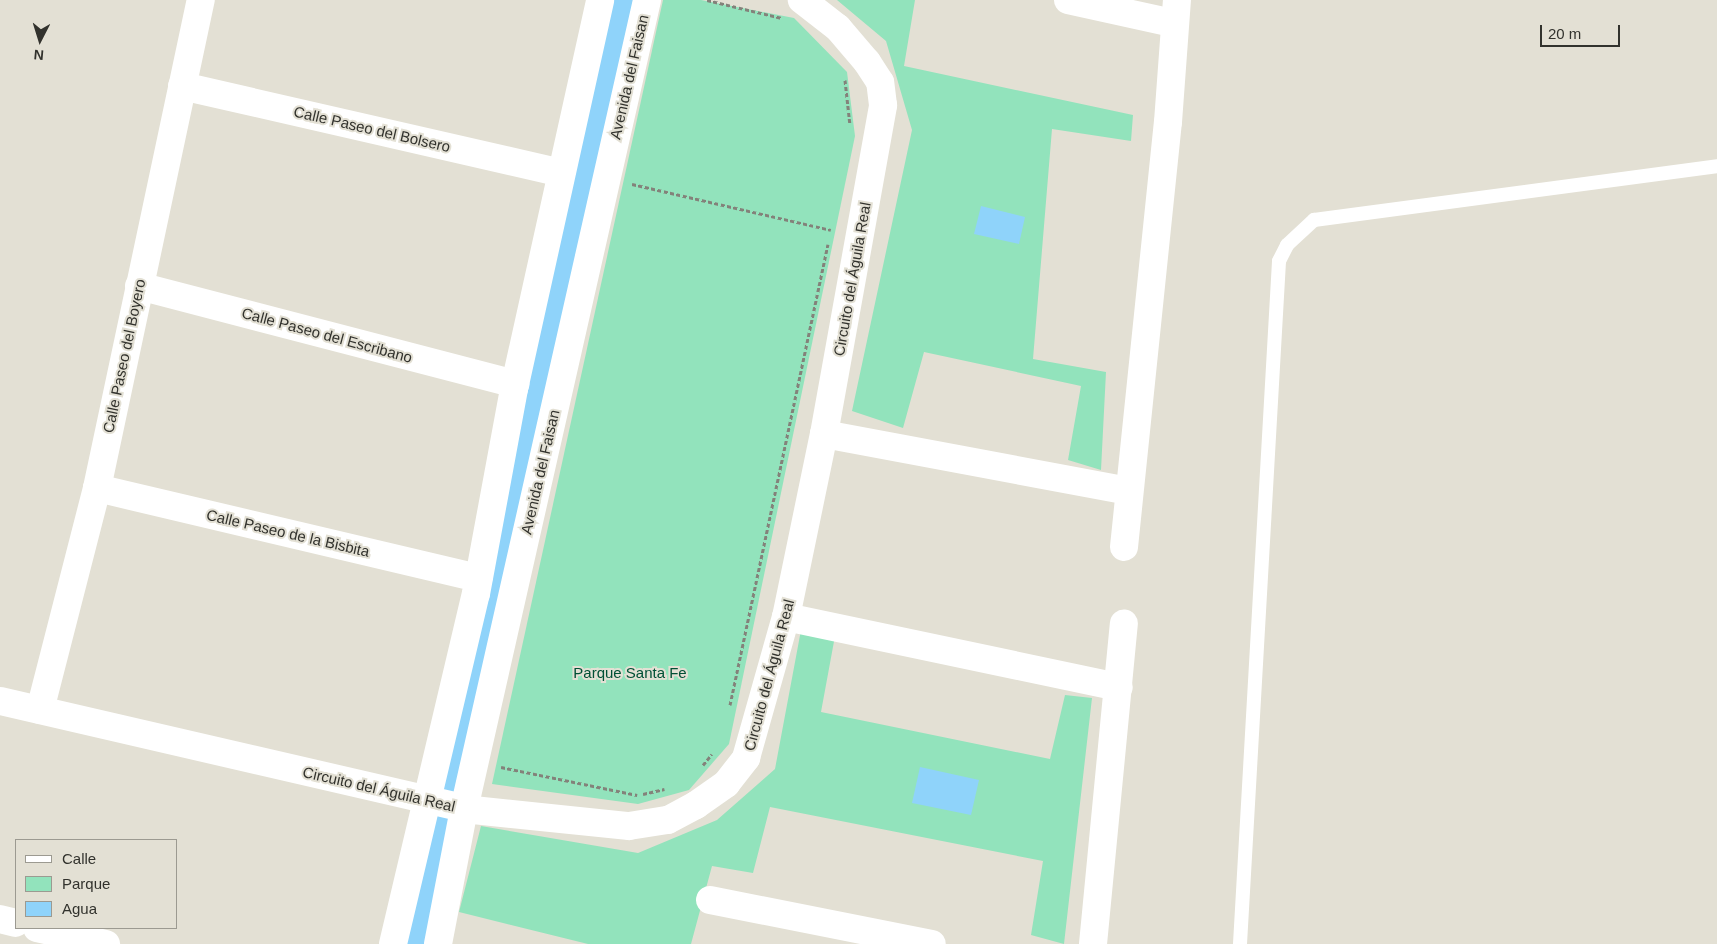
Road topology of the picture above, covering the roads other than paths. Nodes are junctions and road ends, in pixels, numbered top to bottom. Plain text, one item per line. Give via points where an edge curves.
1 (201, 0) edge
2 (600, 0) edge
3 (647, 0) edge
4 (1068, 0) edge
5 (793, 9) edge
6 (1175, 12) edge
7 (182, 86) junction
8 (1717, 166) edge
9 (561, 172) junction
10 (139, 286) junction
11 (515, 384) junction
12 (824, 434) junction
13 (97, 488) junction
14 (1129, 491) junction
15 (1124, 547) dead end
16 (479, 578) junction
17 (786, 617) junction
18 (1124, 623) dead end
19 (1119, 687) junction
20 (0, 701) edge
21 (40, 710) junction
22 (427, 800) junction
23 (464, 809) junction
24 (710, 900) dead end
25 (0, 919) edge
26 (15, 923) edge
27 (41, 929) edge
28 (106, 944) edge
29 (393, 944) edge
30 (438, 944) edge
31 (932, 944) edge
32 (1093, 944) edge
33 (1240, 944) edge

1 - 7 street, Calle Paseo del Boyero
2 - 9 street
3 - 23 street, Avenida del Faisan
4 - 6 street
5 - 12 street, Circuito del Águila Real via 838,28 880,82 883,105
6 - 14 street via 1168,122
7 - 9 street, Calle Paseo del Bolsero
7 - 10 street, Calle Paseo del Boyero
8 - 33 lane via 1314,220 1288,244 1279,261
9 - 11 street
10 - 11 street, Calle Paseo del Escribano
10 - 13 street, Calle Paseo del Boyero
11 - 16 street
12 - 14 street
12 - 17 street, Circuito del Águila Real
13 - 16 street, Calle Paseo de la Bisbita
13 - 21 street, Calle Paseo del Boyero
14 - 15 street
16 - 22 street
17 - 19 street
17 - 23 street, Circuito del Águila Real via 746,758 726,784 696,805 668,820 629,826
18 - 19 street
19 - 32 street
20 - 21 street, Circuito del Águila Real
21 - 22 street, Circuito del Águila Real
22 - 23 street, Circuito del Águila Real
22 - 29 street
23 - 30 street, Avenida del Faisan
24 - 31 street
25 - 26 street
27 - 28 street

